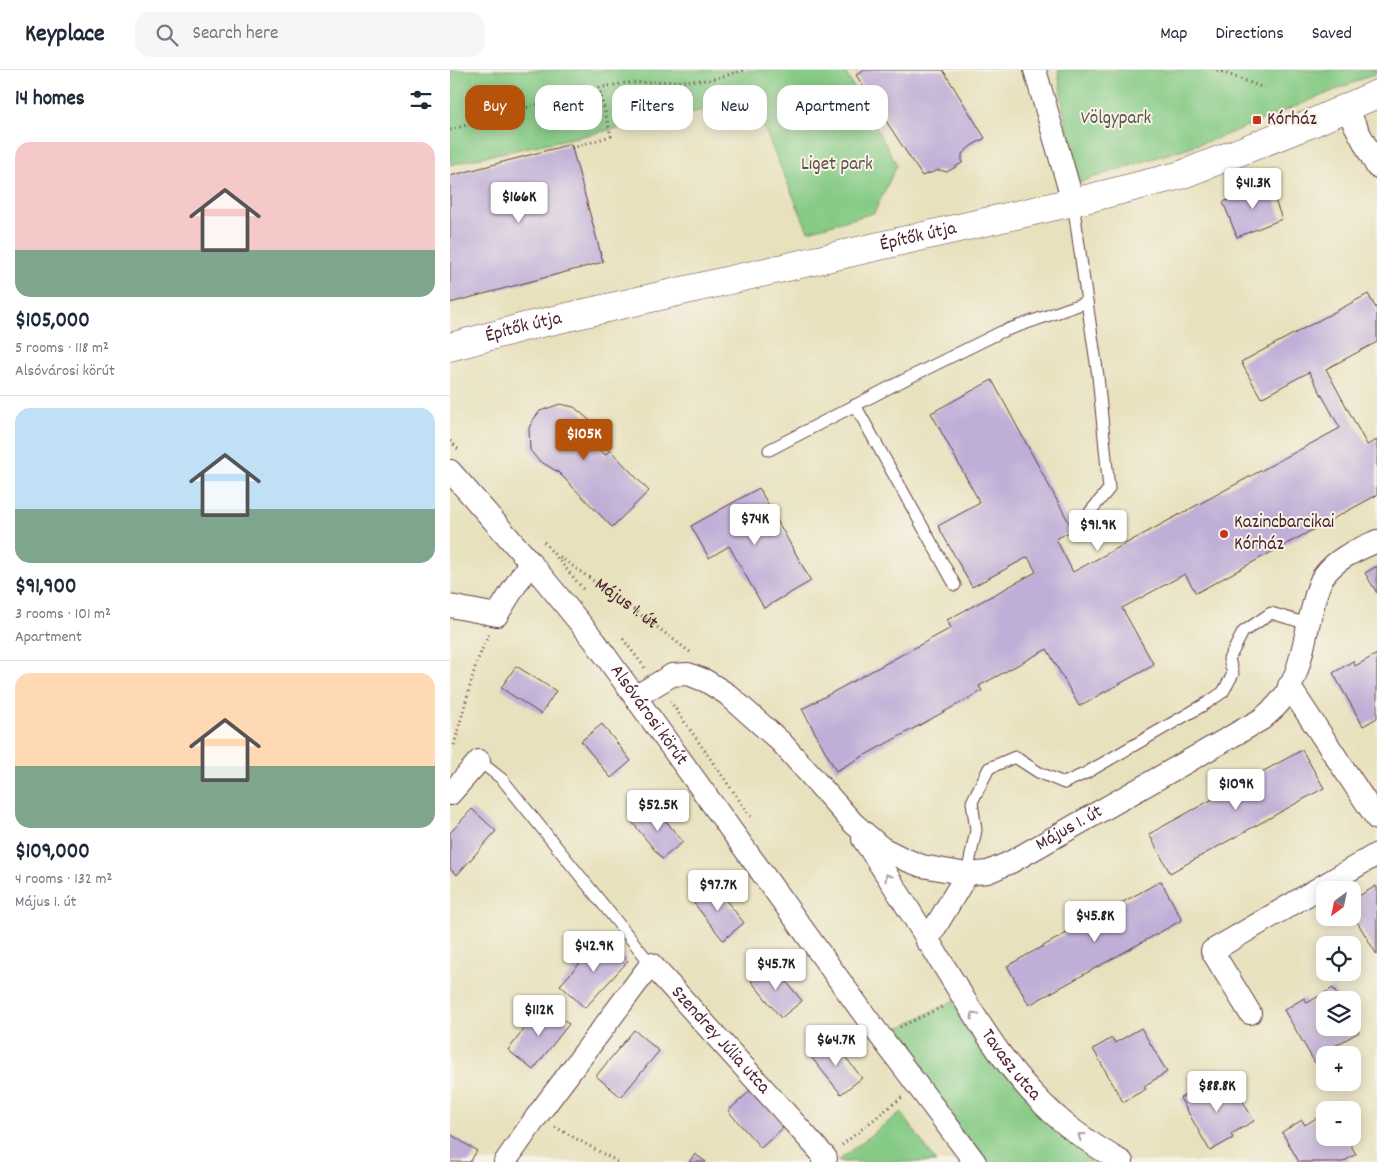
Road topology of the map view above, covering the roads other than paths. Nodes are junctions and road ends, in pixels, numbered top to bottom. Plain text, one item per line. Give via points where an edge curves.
1 (1035, 70) edge
2 (1377, 94) edge
3 (1346, 108) junction
4 (1377, 167) edge
5 (1073, 202) junction
6 (1087, 302) junction
7 (450, 347) edge
8 (855, 405) junction
9 (769, 450) dead end
10 (450, 471) edge
11 (1090, 512) dead end
12 (1377, 541) edge
13 (530, 562) junction
14 (955, 585) dead end
15 (450, 606) edge
16 (1308, 624) junction
17 (1289, 686) junction
18 (635, 697) junction
19 (480, 761) joint
20 (450, 794) edge
21 (1376, 815) edge
22 (853, 823) junction
23 (1377, 854) edge
24 (967, 874) junction
25 (927, 941) junction
26 (651, 964) junction
27 (1250, 1013) dead end
28 (824, 1160) edge
29 (505, 1162) edge
30 (975, 1162) edge
31 (1122, 1162) edge

1 - 5 street
2 - 3 street, Építők útja
3 - 4 street
3 - 5 street, Építők útja via 1181,175
5 - 6 lane
5 - 7 street, Építők útja via 524,327
6 - 8 lane via 1000,332
6 - 11 lane via 1098,376 1108,489
8 - 9 lane
8 - 14 lane
10 - 13 street, Alsóvárosi körút
12 - 16 street, Május 1. út via 1345,556 1322,578
13 - 15 street via 497,615
13 - 18 street, Alsóvárosi körút via 594,640
16 - 17 street, Május 1. út via 1301,657
16 - 24 lane via 1271,613 1243,632 1229,659 1233,674 1223,692 1064,783 1015,757 989,768 972,802 976,830
17 - 21 street
17 - 24 street, Május 1. út via 1280,702 1262,719 1011,862 988,872
18 - 22 street, Május 1. út via 672,675 688,674 706,681 727,694 781,742
18 - 30 street, Alsóvárosi körút
19 - 20 street
19 - 26 lane, Szendrey Júlia utca via 502,779
22 - 24 street, Május 1. út via 882,848 904,859 922,866
25 -> 22 street, Tavasz utca
23 - 27 street via 1212,951
24 - 25 street
31 -> 25 street, Tavasz utca via 1084,1138 1045,1106 1017,1076
26 - 28 street, Szendrey Júlia utca
26 - 29 street

